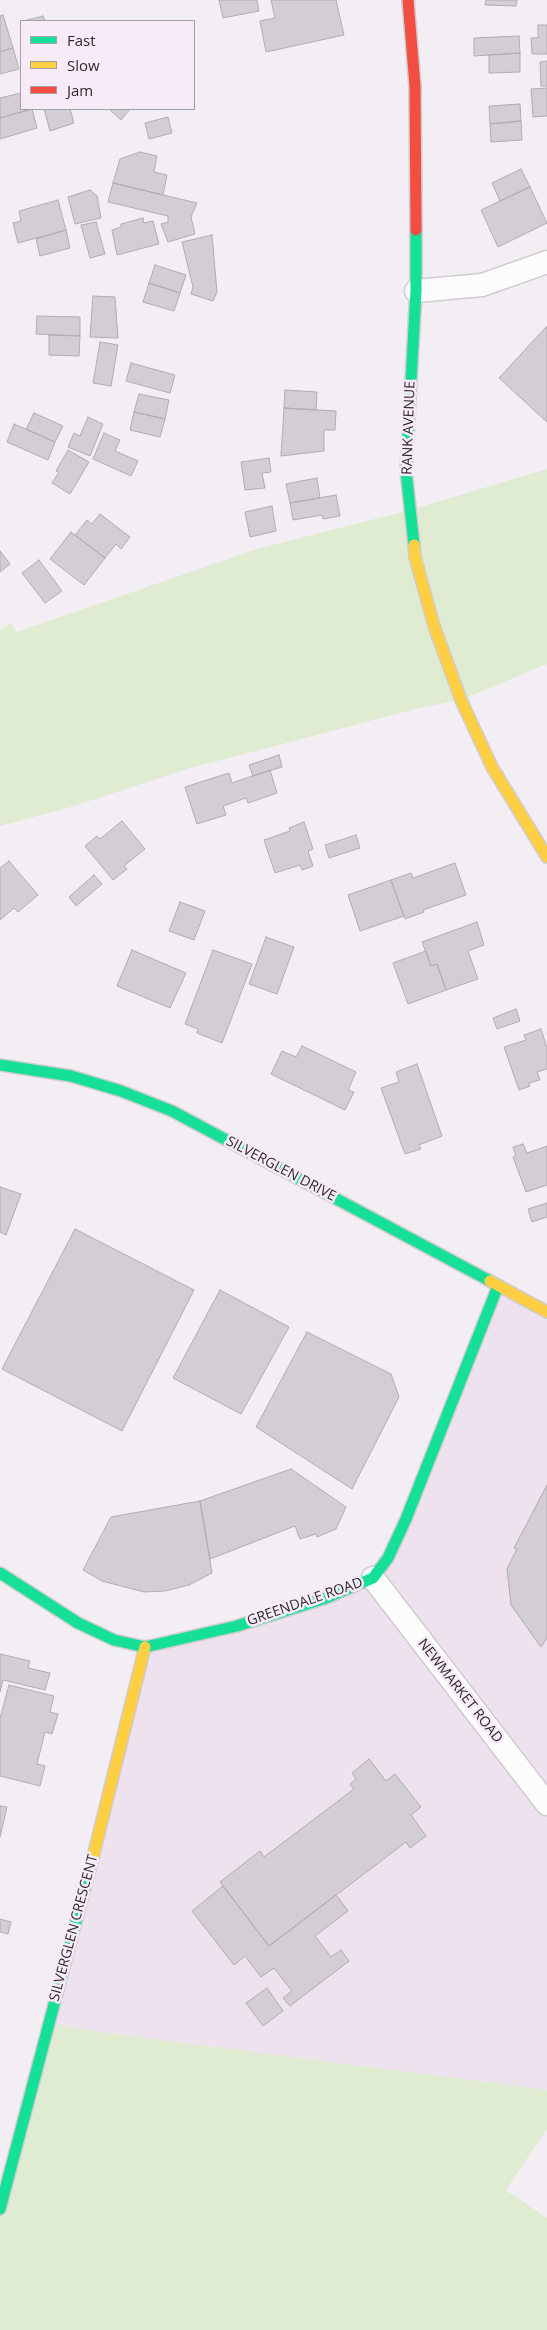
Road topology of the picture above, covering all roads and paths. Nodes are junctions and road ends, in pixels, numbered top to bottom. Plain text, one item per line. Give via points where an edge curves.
1 (408, 0) edge
2 (547, 262) edge
3 (416, 291) junction
4 (547, 857) edge
5 (0, 1065) edge
6 (498, 1286) junction
7 (547, 1312) edge
8 (0, 1573) edge
9 (374, 1578) junction
10 (145, 1647) junction
11 (547, 1804) edge
12 (0, 2209) edge

1 - 3 street, RANK AVENUE via 415,86
2 - 3 street via 482,285
3 - 4 street, RANK AVENUE via 406,471 415,557 434,626 462,700 492,767
5 - 6 street, SILVERGLEN DRIVE via 71,1076 172,1111
6 - 7 street, SILVERGLEN DRIVE
6 - 9 street, GREENDALE ROAD via 406,1519 388,1558
8 - 10 street, GREENDALE ROAD via 78,1623 114,1640
9 - 10 street, GREENDALE ROAD via 326,1598 237,1626
9 - 11 street, NEWMARKET ROAD
10 - 12 street, SILVERGLEN CRESCENT via 96,1847

